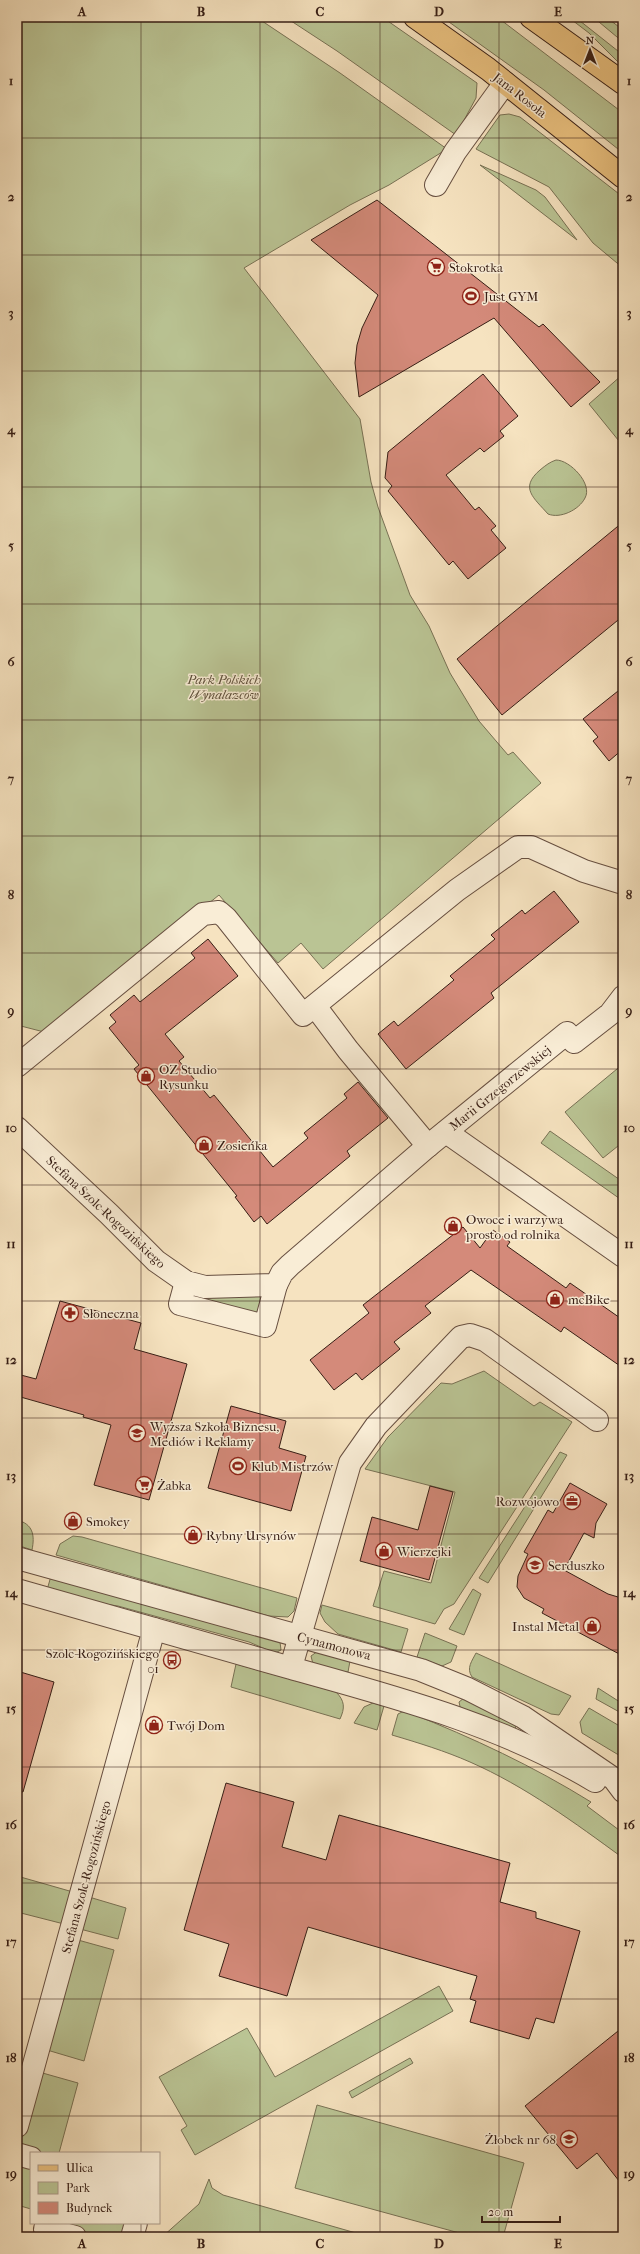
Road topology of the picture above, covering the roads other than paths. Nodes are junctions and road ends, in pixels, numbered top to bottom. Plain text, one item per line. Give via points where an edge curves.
1 (415, 17) edge
2 (531, 17) edge
3 (505, 83) junction
4 (623, 83) edge
5 (623, 177) edge
6 (436, 185) dead end
7 (623, 883) edge
8 (623, 997) edge
9 (315, 1006) junction
10 (17, 1066) edge
11 (17, 1128) edge
12 (446, 1132) junction
13 (428, 1146) junction
14 (623, 1256) edge
15 (186, 1282) junction
16 (276, 1285) junction
17 (597, 1420) dead end
18 (17, 1558) edge
19 (17, 1590) edge
20 (154, 1629) junction
21 (300, 1637) junction
22 (291, 1667) junction
23 (623, 1793) edge
24 (17, 2126) edge
25 (17, 2154) edge
26 (30, 2158) edge
27 (47, 2224) edge
28 (136, 2224) edge
29 (75, 2237) edge
30 (132, 2237) edge

1 - 3 main road, Jana Rosoła
2 - 4 main road
3 - 5 main road, Jana Rosoła
3 - 6 street
7 - 9 street via 584,871 531,847 518,846 457,890
8 - 12 street, Marii Grzegorzewskiej via 610,1014 574,1042 567,1033
9 - 10 street via 303,1015 226,918 219,912 210,912 203,914
9 - 13 street
11 - 15 street, Stefana Szolc-Rogozińskiego via 156,1262
12 - 13 street
12 - 14 street, Marii Grzegorzewskiej
13 - 16 street via 290,1264
15 - 16 street via 205,1286
15 - 16 street via 180,1304 265,1326
17 - 21 street via 485,1340 470,1335 461,1337 376,1426 350,1463
18 - 21 street, Cynamonowa
19 - 20 street, Cynamonowa
20 - 22 street, Cynamonowa
20 - 24 street, Stefana Szolc-Rogozińskiego
21 - 22 street
21 - 23 street, Cynamonowa via 405,1665 468,1689 523,1717 614,1779
22 - 23 street, Cynamonowa via 441,1711 513,1740 573,1768 602,1786
25 - 26 street
27 - 29 street via 45,2229
28 - 30 street

